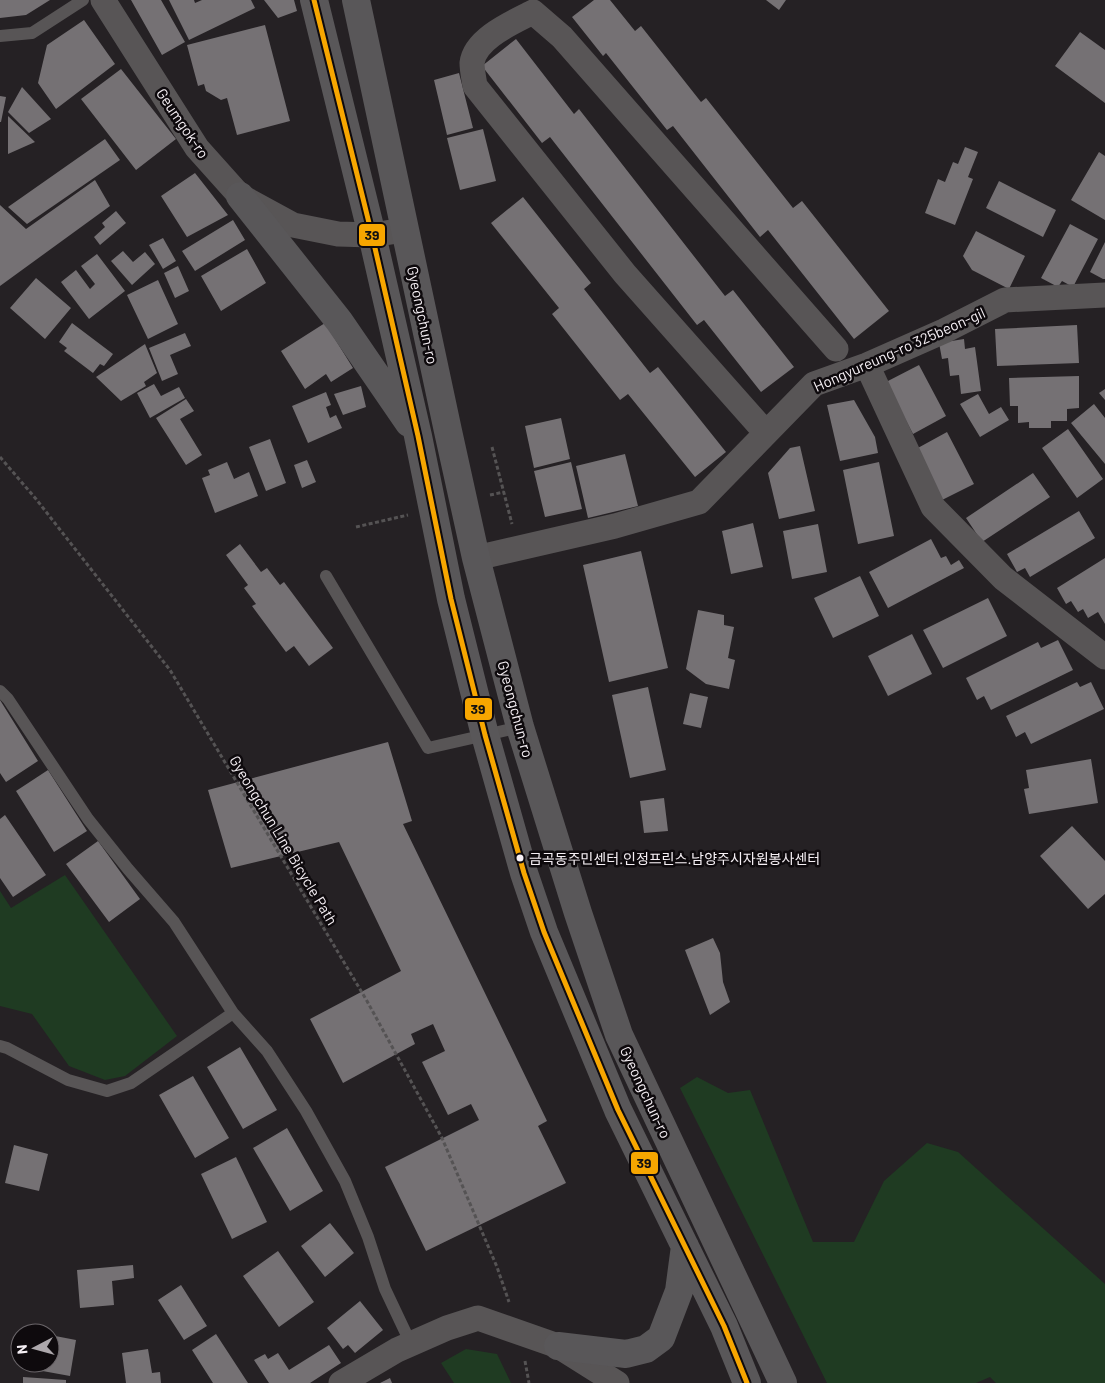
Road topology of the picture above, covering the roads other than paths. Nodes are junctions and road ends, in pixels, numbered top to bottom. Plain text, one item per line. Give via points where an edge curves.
1 (83, 0) edge
2 (104, 0) edge
3 (314, 0) edge
4 (356, 0) edge
5 (0, 36) edge
6 (240, 196) junction
7 (404, 230) junction
8 (372, 235) junction
9 (1105, 295) edge
10 (836, 350) dead end
11 (867, 365) junction
12 (766, 433) junction
13 (418, 436) junction
14 (476, 558) junction
15 (326, 576) dead end
16 (1105, 657) edge
17 (0, 691) edge
18 (520, 727) junction
19 (485, 735) junction
20 (233, 1013) junction
21 (0, 1046) edge
22 (685, 1246) junction
23 (411, 1344) junction
24 (558, 1346) junction
25 (341, 1383) edge
26 (617, 1383) edge
27 (747, 1383) edge
28 (783, 1383) edge

1 - 5 lane via 32,33
2 - 6 street, Geumgok-ro via 198,148
3 - 8 street, Gyeongchun-ro
4 - 7 street, Gyeongchun-ro
6 - 8 street, Geumgok-ro via 293,225 338,234
6 - 13 street via 340,321
7 - 8 street, Geumgok-ro
7 - 14 street, Gyeongchun-ro
8 - 13 street, Gyeongchun-ro
9 - 11 street, Hongyureung-ro 325beon-gil via 1005,300
10 - 12 street via 562,37 533,12 478,46 472,62 475,86 625,274
11 - 12 street, Hongyureung-ro 325beon-gil via 814,384
11 - 16 street via 933,507 1003,578
12 - 14 street, Hongyureung-ro 325beon-gil via 699,502 615,526
13 - 19 street, Gyeongchun-ro via 451,599
14 - 18 street, Gyeongchun-ro
15 - 19 lane via 428,748
17 - 20 lane via 88,819 174,922
18 - 19 lane
18 - 28 street, Gyeongchun-ro via 619,1035
19 - 22 street, Gyeongchun-ro via 544,932 618,1110
20 - 21 lane via 131,1083 107,1091 68,1080
20 - 23 lane via 267,1051 346,1181 385,1289
22 - 24 street via 679,1291 661,1338 646,1349 626,1354
22 - 27 street, Gyeongchun-ro via 724,1326
23 - 24 street via 478,1318
23 - 25 street
24 - 26 street

